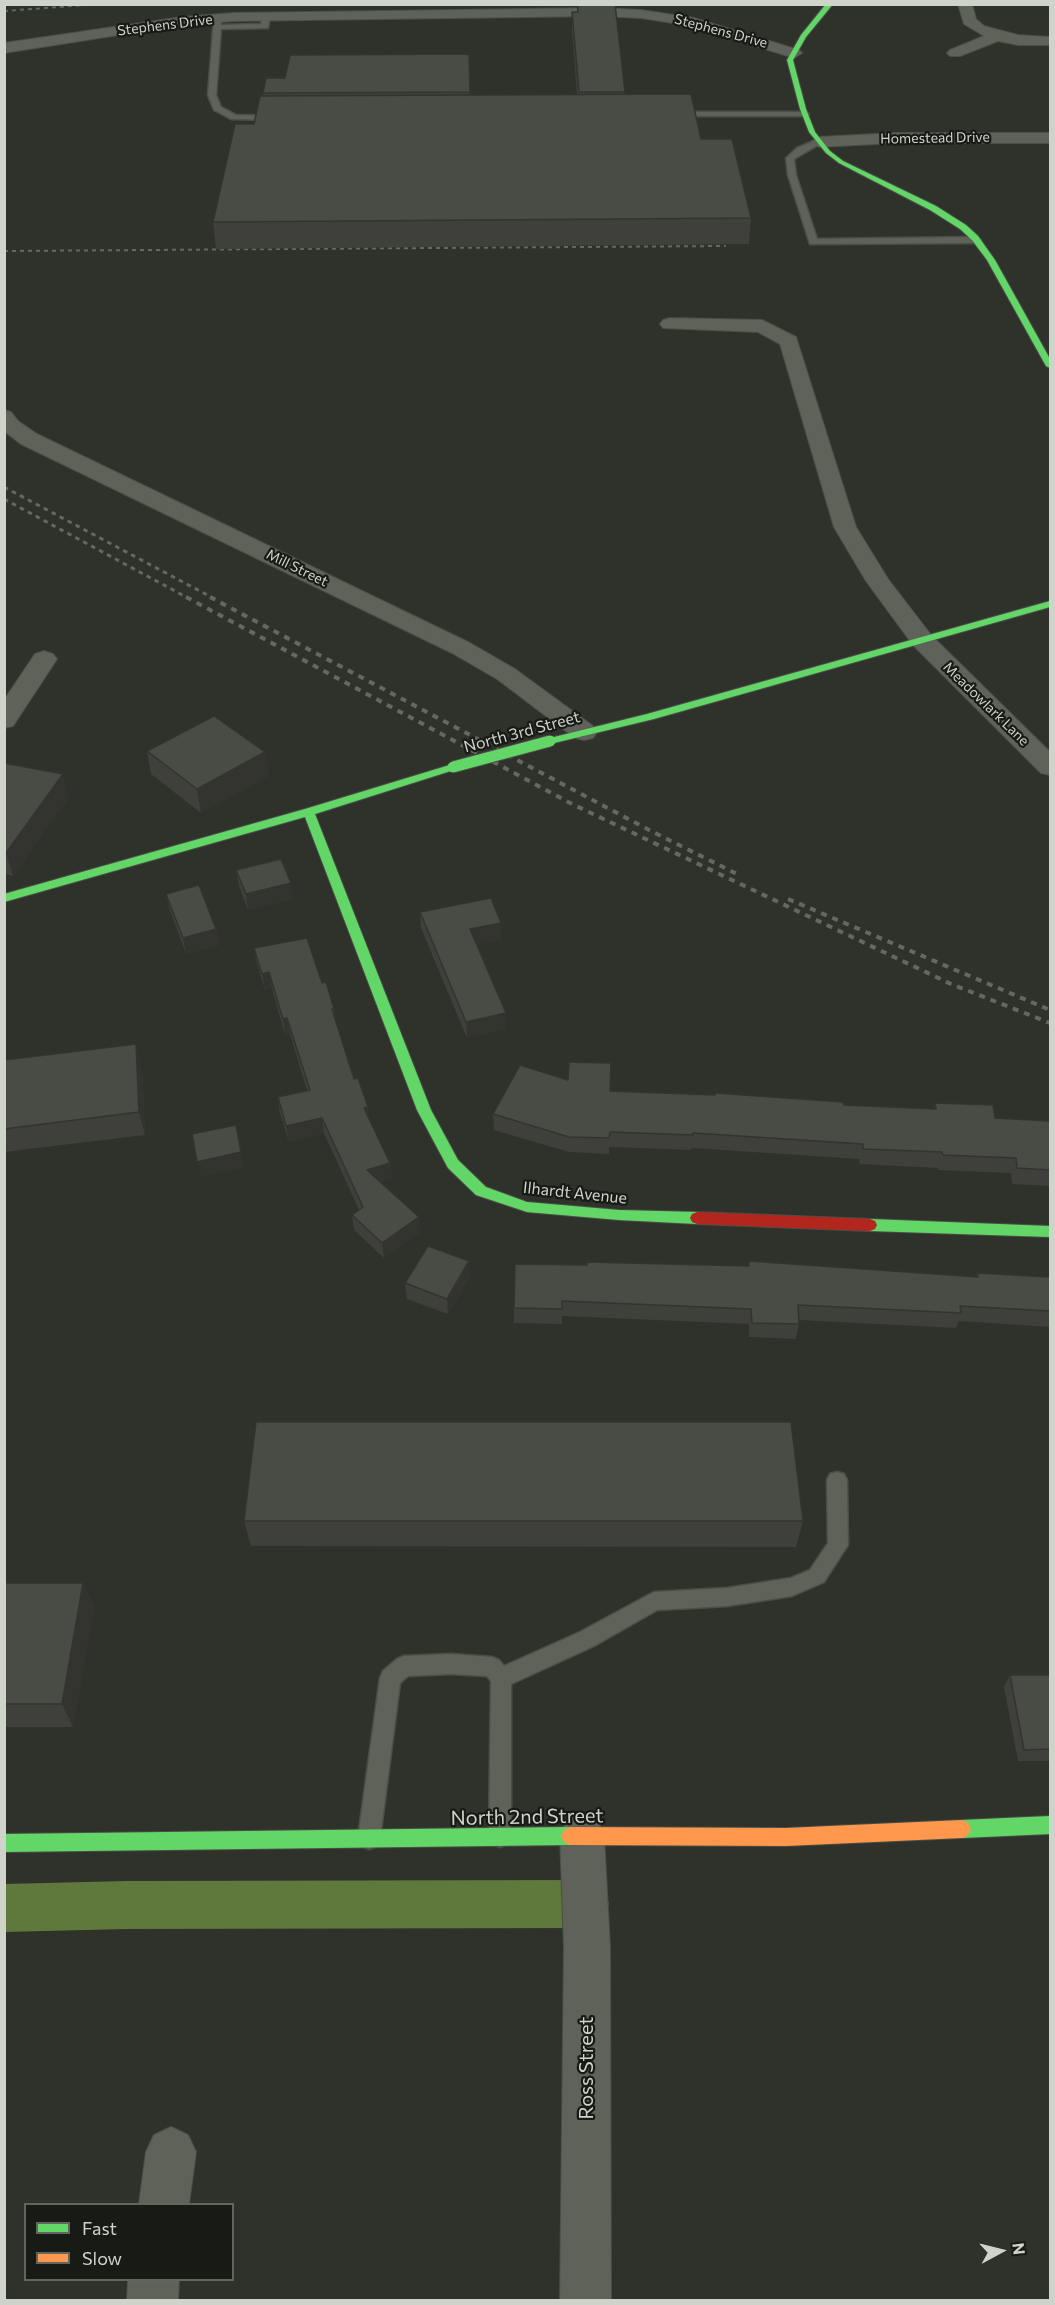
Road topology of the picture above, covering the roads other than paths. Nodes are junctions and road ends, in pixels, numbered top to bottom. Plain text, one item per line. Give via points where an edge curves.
1 (830, 4) edge
2 (965, 4) edge
3 (217, 23) junction
4 (997, 36) junction
5 (1050, 41) edge
6 (4, 48) edge
7 (794, 53) junction
8 (955, 53) dead end
9 (668, 114) edge
10 (805, 114) junction
11 (291, 118) edge
12 (1050, 138) edge
13 (819, 142) junction
14 (976, 240) junction
15 (670, 324) dead end
16 (1050, 366) edge
17 (4, 416) edge
18 (1050, 604) edge
19 (922, 640) junction
20 (44, 659) dead end
21 (4, 674) edge
22 (28, 686) junction
23 (4, 720) edge
24 (584, 732) junction
25 (1050, 767) edge
26 (309, 812) junction
27 (4, 898) edge
28 (1050, 1232) edge
29 (837, 1480) dead end
30 (501, 1678) junction
31 (1050, 1825) edge
32 (582, 1836) junction
33 (500, 1837) junction
34 (368, 1839) junction
35 (4, 1843) edge
36 (171, 2151) dead end
37 (164, 2203) edge
38 (154, 2281) edge
39 (152, 2301) edge
40 (586, 2301) edge

1 - 7 street
2 - 4 street via 969,21
3 - 6 street, Stephens Drive
3 - 7 street, Stephens Drive via 266,16 640,14 694,22
3 - 11 lane via 212,95 217,108 234,117
4 - 5 street
4 - 8 street
7 - 10 street via 791,69
9 - 10 lane
10 - 13 street
12 - 13 street, Homestead Drive
13 - 14 street via 841,162 933,208
13 - 14 lane via 789,158 813,242
14 - 16 street via 992,260
15 - 19 street, Meadowlark Lane via 762,326 789,341 845,527 878,581
17 - 24 street, Mill Street via 29,440 461,648 506,674
18 - 19 street, North 3rd Street
19 - 24 street, North 3rd Street
19 - 25 street, Meadowlark Lane
20 - 22 street
21 - 22 street
22 - 23 street
24 - 26 street, North 3rd Street, bridge
26 - 27 street, North 3rd Street
26 - 28 street, Ilhardt Avenue via 424,1110 453,1164 482,1191 528,1207 619,1215
29 - 30 lane via 838,1545 817,1576 792,1587 727,1597 654,1601 587,1639
30 - 33 lane
30 - 34 lane via 492,1667 451,1664 404,1666 390,1678
31 - 32 street, North 2nd Street via 786,1837
32 - 33 street, North 2nd Street
32 - 40 street, Ross Street via 587,1947
33 - 34 street, North 2nd Street
34 - 35 street, North 2nd Street
36 - 37 street
38 - 39 street

